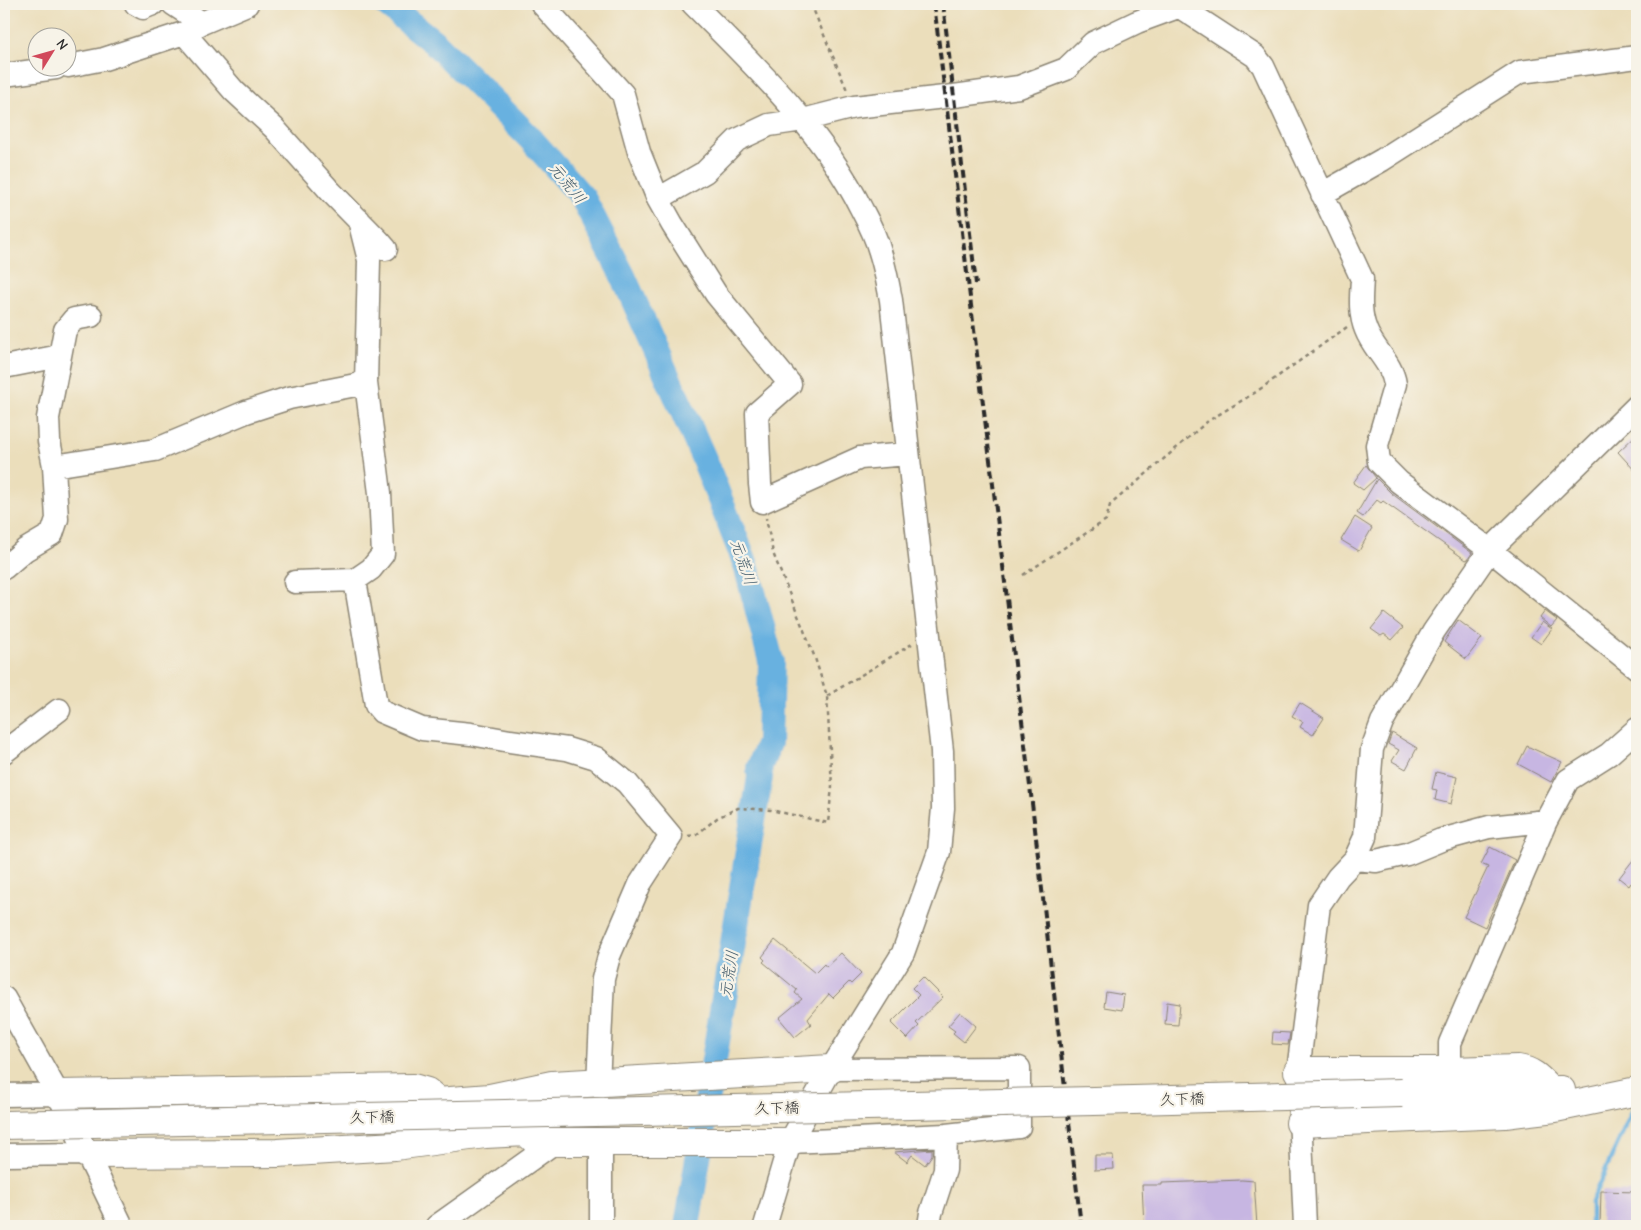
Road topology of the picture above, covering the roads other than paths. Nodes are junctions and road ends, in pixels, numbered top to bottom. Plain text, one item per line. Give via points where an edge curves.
1 (136, 4) edge
2 (153, 4) edge
3 (173, 4) edge
4 (247, 4) edge
5 (542, 4) edge
6 (693, 4) edge
7 (1183, 5) edge
8 (193, 28) junction
9 (1637, 57) edge
10 (78, 64) edge
11 (28, 72) edge
12 (4, 75) edge
13 (803, 120) junction
14 (1322, 194) junction
15 (658, 199) junction
16 (359, 220) junction
17 (386, 249) dead end
18 (91, 316) dead end
19 (60, 356) junction
20 (4, 367) edge
21 (366, 383) junction
22 (1637, 406) edge
23 (908, 454) junction
24 (54, 466) junction
25 (1490, 550) junction
26 (4, 568) edge
27 (355, 580) junction
28 (296, 582) dead end
29 (1637, 668) edge
30 (59, 710) dead end
31 (1637, 729) edge
32 (4, 752) edge
33 (1546, 821) junction
34 (1355, 859) junction
35 (4, 998) edge
36 (831, 1069) junction
37 (1298, 1071) junction
38 (1450, 1071) junction
39 (598, 1084) junction
40 (1550, 1090) junction
41 (1637, 1090) edge
42 (58, 1094) junction
43 (4, 1095) edge
44 (508, 1095) junction
45 (1094, 1101) junction
46 (440, 1102) junction
47 (4, 1117) edge
48 (1300, 1123) junction
49 (4, 1125) edge
50 (561, 1135) junction
51 (946, 1136) junction
52 (4, 1137) edge
53 (458, 1137) junction
54 (601, 1142) junction
55 (790, 1142) junction
56 (87, 1154) junction
57 (4, 1155) edge
58 (122, 1226) edge
59 (437, 1226) edge
60 (601, 1226) edge
61 (765, 1226) edge
62 (929, 1226) edge
63 (1305, 1226) edge

1 - 2 street via 143,8
3 - 8 street
4 - 8 street
5 - 15 street via 623,94 639,152
6 - 13 street
7 - 13 street via 1093,43 1066,69 1019,86 854,106
7 - 14 street via 1255,56 1263,66
8 - 10 street via 104,59
8 - 16 street via 234,91 274,128
9 - 14 street via 1520,72 1382,160
11 - 12 street
13 - 15 street via 769,125 737,140 705,172
13 - 23 street via 848,183 880,251 891,300
14 - 25 street via 1362,279 1360,304 1366,330 1394,374 1395,384 1377,445 1379,462 1399,482
15 - 23 street via 716,294 790,384 757,413 762,502 860,458
16 - 17 street
16 - 21 street via 369,260
18 - 19 street via 74,318 65,330
19 - 20 street
19 - 24 street via 48,418
21 - 24 street via 289,398 246,412 155,450
21 - 27 street via 380,493 383,554 371,569
22 - 25 street
23 - 36 street via 942,751 938,852 903,953
24 - 26 street via 57,519 52,534 25,550
25 - 29 street
25 - 34 street via 1434,630 1382,722 1372,749 1365,837
27 - 28 street
27 - 39 street via 376,705 382,712 422,730 567,749 596,758 627,783 671,836 640,884 609,956 603,979
30 - 32 street
31 - 33 street via 1609,754 1568,780
33 - 34 street via 1489,827 1376,862
33 - 38 street via 1450,1043
34 - 37 street via 1338,876 1319,905
35 - 42 street
36 - 39 main road
36 - 51 street via 1019,1068 1019,1127
36 - 55 street
37 - 38 main road
37 - 48 street
38 - 40 main road via 1528,1070
39 - 44 main road via 552,1085
40 - 41 main road, 久下橋
40 - 45 main road, 久下橋, bridge
41 - 48 main road via 1555,1108 1505,1114
42 - 43 street
42 - 46 main road via 413,1088 427,1092
42 - 56 street
44 - 45 main road, bridge via 568,1099 884,1092
44 - 46 main road
45 - 49 main road, 久下橋, bridge
45 - 50 main road, bridge via 853,1123
46 - 47 main road via 113,1108
48 - 63 street
50 - 53 main road via 527,1132
50 - 54 main road
50 - 59 street
51 - 55 street
51 - 62 street via 945,1170
52 - 53 main road via 401,1133
53 - 56 main road via 395,1146 277,1153
54 - 55 main road
54 - 60 street
55 - 61 street
56 - 57 street
56 - 58 street

